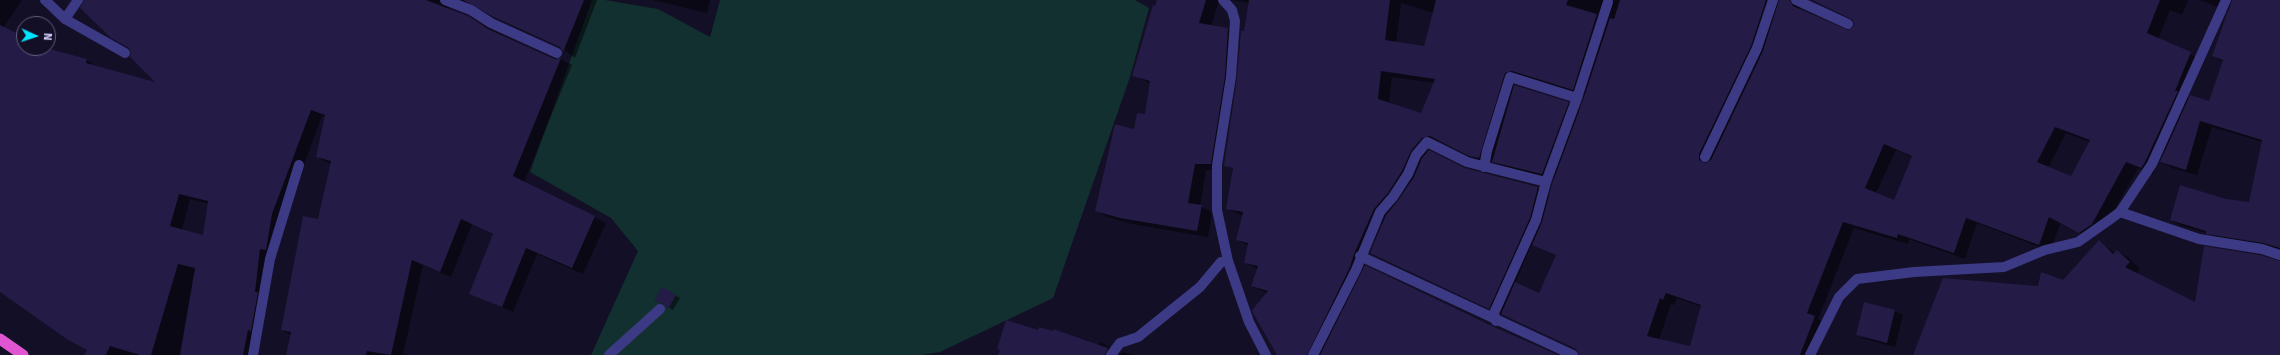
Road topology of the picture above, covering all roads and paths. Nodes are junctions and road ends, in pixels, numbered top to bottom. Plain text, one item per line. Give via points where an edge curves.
1 (45, 0) edge
2 (78, 0) edge
3 (445, 0) edge
4 (1223, 0) edge
5 (1773, 0) edge
6 (1796, 0) edge
7 (2226, 0) edge
8 (1607, 1) edge
9 (65, 19) junction
10 (1848, 24) dead end
11 (557, 53) dead end
12 (125, 54) dead end
13 (1577, 98) junction
14 (1705, 157) dead end
15 (299, 165) dead end
16 (1484, 167) junction
17 (1546, 182) junction
18 (2120, 212) junction
19 (2280, 255) edge
20 (1360, 256) junction
21 (1228, 261) junction
22 (660, 309) dead end
23 (1496, 321) junction
24 (0, 339) edge
25 (23, 355) edge
26 (253, 355) edge
27 (609, 355) edge
28 (1111, 355) edge
29 (1266, 355) edge
30 (1313, 355) edge
31 (1573, 355) edge
32 (1810, 355) edge

1 - 9 street
2 - 9 street
3 - 11 street via 471,10 491,23
4 - 21 street via 1232,10 1235,21 1231,77 1217,165 1217,210
5 - 14 street via 1757,48
6 - 10 street
7 - 18 street via 2152,164
8 - 13 street
9 - 12 street
13 - 16 street via 1510,76
13 - 17 street
15 - 26 street via 270,259
16 - 17 street
16 - 20 street via 1467,162 1427,142 1416,155 1408,174 1393,197 1380,212
17 - 23 street via 1536,220 1494,313
18 - 19 street via 2199,238 2262,249
18 - 32 street via 2078,242 2045,250 2004,267 1914,272 1857,279 1840,297
20 - 23 street
20 - 30 street via 1343,297
21 - 28 street via 1221,262 1200,287 1138,337 1120,343
21 - 29 street via 1249,322
22 - 27 street
23 - 31 street
24 - 25 highway

